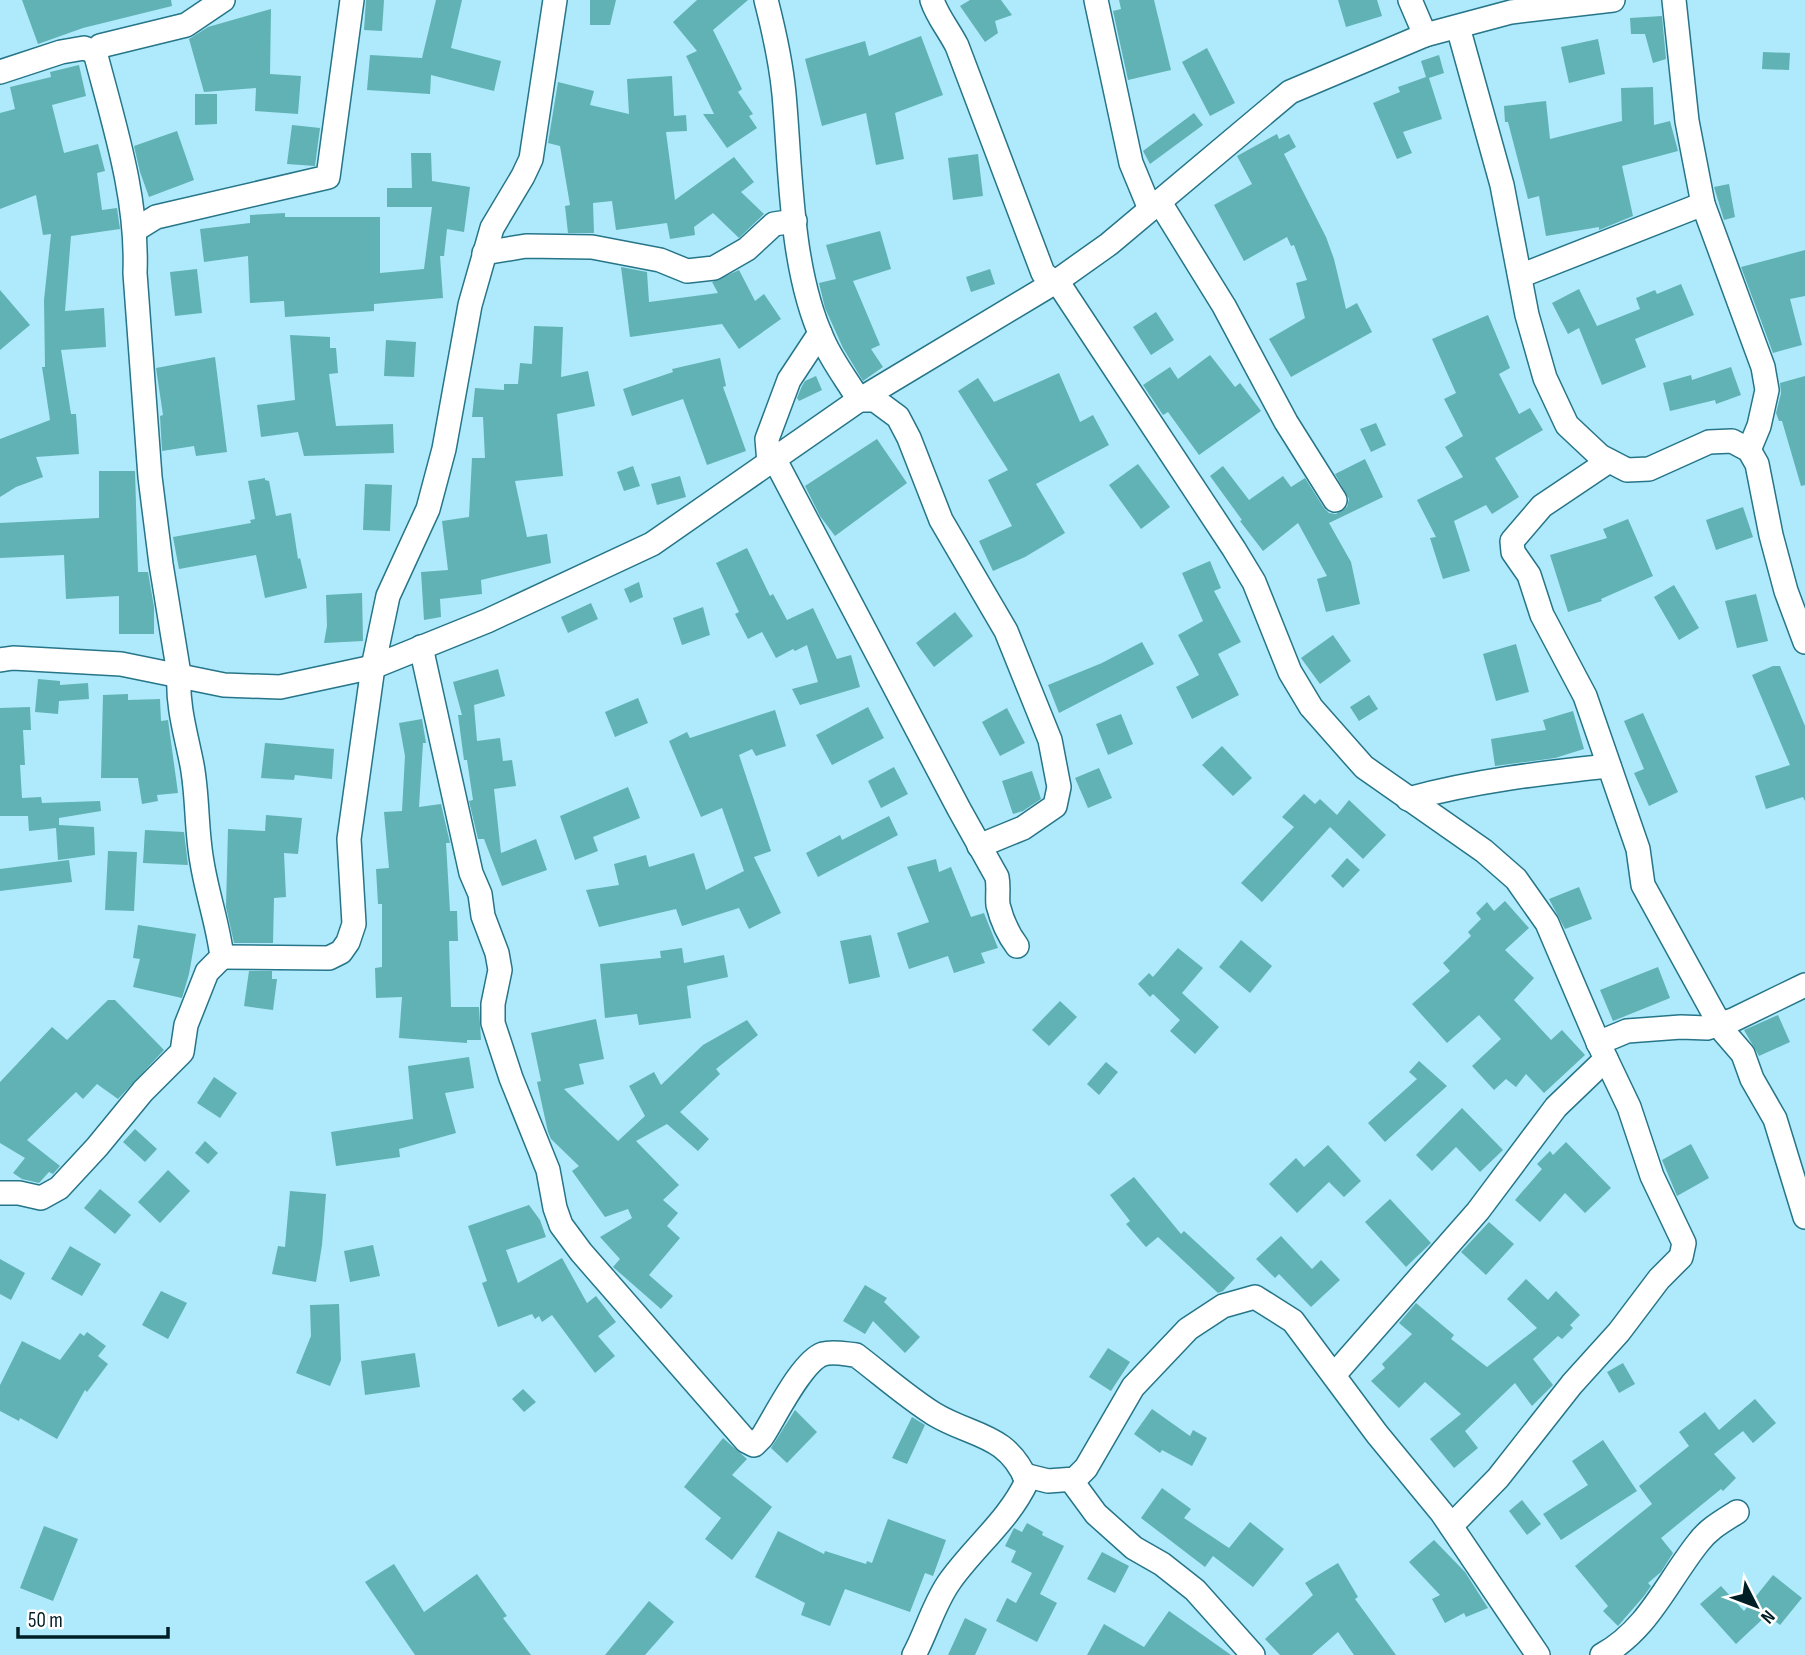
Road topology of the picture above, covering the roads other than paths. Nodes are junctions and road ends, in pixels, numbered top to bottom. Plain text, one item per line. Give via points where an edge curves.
1 (223, 0) edge
2 (352, 0) edge
3 (555, 0) edge
4 (766, 0) edge
5 (932, 0) edge
6 (1096, 0) edge
7 (1410, 0) edge
8 (1613, 0) edge
9 (1674, 0) edge
10 (1458, 27) junction
11 (1425, 35) junction
12 (95, 52) junction
13 (0, 72) edge
14 (1703, 204) junction
15 (1155, 205) junction
16 (795, 221) junction
17 (135, 230) junction
18 (484, 253) junction
19 (1520, 276) junction
20 (1057, 281) junction
21 (820, 333) junction
22 (859, 400) junction
23 (1749, 450) junction
24 (772, 460) junction
25 (1609, 461) junction
26 (1335, 500) dead end
27 (1805, 642) edge
28 (421, 648) junction
29 (0, 660) edge
30 (373, 667) junction
31 (179, 674) junction
32 (1609, 766) junction
33 (1408, 799) junction
34 (979, 846) junction
35 (1017, 947) dead end
36 (222, 957) junction
37 (1805, 985) edge
38 (1720, 1024) junction
39 (1602, 1051) junction
40 (0, 1193) edge
41 (1805, 1217) edge
42 (1334, 1375) junction
43 (1024, 1475) junction
44 (1071, 1480) junction
45 (1737, 1512) dead end
46 (1451, 1526) junction
47 (914, 1655) edge
48 (1254, 1655) edge
49 (1538, 1655) edge
50 (1602, 1655) edge

1 - 12 street via 186,25 100,46
2 - 17 street via 328,177 156,217
3 - 18 street via 531,159 492,228
4 - 16 street via 779,52
5 - 20 street via 957,46 1034,254 1043,273
6 - 15 street via 1131,163
7 - 11 street
8 - 10 street via 1511,12
9 - 14 street via 1687,121
10 - 11 street
10 - 19 street via 1502,185
11 - 15 street via 1290,92
12 - 13 street via 85,48 61,52
12 - 17 street via 113,114
14 - 19 street
14 - 23 street via 1763,367 1767,390
15 - 20 street
15 - 26 street via 1224,306 1286,422
16 - 18 street via 774,224 747,250 714,268 688,271 660,260 592,247 526,246
16 - 21 street via 809,300
17 - 31 street via 150,477
18 - 30 street via 470,304 444,449 431,497 388,596
19 - 25 street via 1545,378 1561,413 1567,425
20 - 22 street
20 - 33 street via 1247,571 1290,672 1311,708 1364,767
21 - 22 street
21 - 24 street via 789,380 767,439
22 - 24 street
22 - 34 street via 875,400 898,417 941,520 1006,631 1050,740 1059,787 1055,806 1023,828
23 - 25 street via 1732,440 1710,442 1649,469 1627,470
23 - 27 street via 1757,464 1786,591
24 - 28 street via 652,544
24 - 34 street
25 - 32 street via 1542,506 1512,541 1542,615 1585,696
28 - 30 street
28 - 43 street via 471,873 497,953 500,970 493,1023 548,1170 561,1225 580,1252 746,1441 754,1444 762,1437 816,1358 840,1353 856,1355 935,1414 997,1441
29 - 31 street via 121,664
30 - 31 street via 280,687 224,685
30 - 36 street via 349,839 354,924 348,942 329,958
31 - 36 street via 202,860
32 - 33 street via 1511,777
32 - 38 street via 1637,849 1643,886
33 - 39 street via 1484,850 1516,879 1547,923
34 - 35 street via 997,877 998,902 1006,930
36 - 40 street via 207,972 186,1026 182,1052 59,1188 41,1198
37 - 38 street
38 - 39 street via 1627,1031
38 - 41 street via 1743,1054 1775,1119
39 - 42 street via 1478,1211
39 - 46 street via 1684,1243 1681,1257 1498,1478
42 - 44 street via 1293,1321 1255,1297 1223,1306 1188,1329 1133,1387 1086,1468
42 - 46 street
43 - 44 street
43 - 47 street via 1027,1481 1021,1494 950,1580
44 - 48 street via 1096,1514 1134,1548 1195,1590
45 - 50 street via 1709,1530 1646,1617 1622,1644
46 - 49 street

